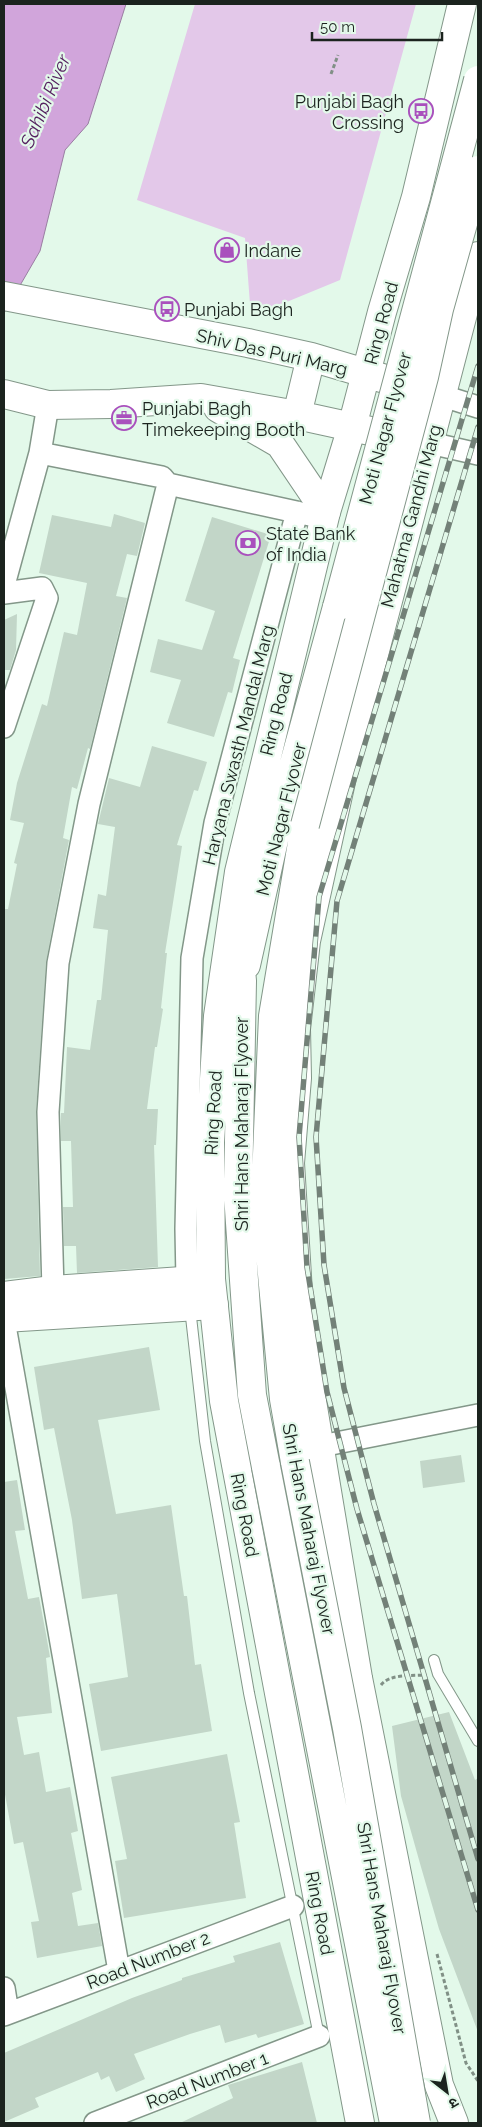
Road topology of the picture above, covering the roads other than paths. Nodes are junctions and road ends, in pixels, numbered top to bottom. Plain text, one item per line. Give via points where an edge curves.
1 (462, 4) edge
2 (478, 80) edge
3 (478, 170) edge
4 (416, 197) junction
5 (478, 213) edge
6 (478, 256) edge
7 (7, 296) edge
8 (311, 358) junction
9 (367, 375) junction
10 (432, 393) junction
11 (4, 394) edge
12 (201, 398) junction
13 (48, 405) junction
14 (478, 407) edge
15 (297, 415) junction
16 (352, 427) junction
17 (430, 444) junction
18 (40, 454) junction
19 (478, 454) edge
20 (168, 484) junction
21 (297, 512) junction
22 (325, 515) junction
23 (310, 576) junction
24 (4, 585) edge
25 (4, 593) edge
26 (388, 599) junction
27 (12, 678) edge
28 (4, 727) edge
29 (239, 872) junction
30 (242, 981) junction
31 (273, 1016) junction
32 (290, 1164) junction
33 (53, 1290) junction
34 (197, 1293) junction
35 (4, 1296) edge
36 (4, 1319) edge
37 (478, 1415) edge
38 (321, 1446) junction
39 (434, 1660) dead end
40 (478, 1741) edge
41 (382, 1794) junction
42 (302, 1815) junction
43 (293, 1906) junction
44 (119, 1971) junction
45 (4, 1988) edge
46 (6, 2014) edge
47 (319, 2036) joint
48 (95, 2123) edge
49 (360, 2123) edge
50 (394, 2123) edge
51 (416, 2123) edge
52 (454, 2123) edge

1 - 4 main road, Ring Road
2 - 30 main road, Moti Nagar Flyover, bridge via 278,822
3 - 31 main road, Shri Hans Maharaj Flyover, bridge via 305,825
4 - 5 main road via 418,213 428,225 436,228 455,231
4 - 9 main road, Ring Road
6 - 10 main road, Mahatma Gandhi Marg
7 - 8 main road, Shiv Das Puri Marg
8 - 9 main road, Shiv Das Puri Marg
8 - 15 main road
9 - 10 main road, Shiv Das Puri Marg
9 - 16 main road, Ring Road
10 - 14 street
10 - 17 main road, Mahatma Gandhi Marg
11 - 13 main road
12 - 13 main road
12 - 15 main road
12 - 22 main road via 280,444
13 - 18 street
15 - 16 main road
16 - 17 main road
16 - 22 main road, Ring Road
17 - 19 street
17 - 26 main road, Mahatma Gandhi Marg
18 - 20 street via 162,478
18 - 24 street
20 - 21 street
20 - 33 street via 89,804 58,963 48,1112
21 - 22 street
21 - 34 street, Haryana Swasth Mandal Marg via 215,823 192,958 186,1229
22 - 23 main road, Ring Road
23 - 26 main road via 323,557 344,554 367,566
23 - 29 main road, Ring Road
25 - 27 street via 42,588 47,598
26 - 32 main road, Mahatma Gandhi Marg via 342,777 306,940 296,1029 297,1078
27 - 28 street
29 - 30 main road via 237,934
29 - 34 main road, Ring Road via 218,1016
30 - 50 main road, Shri Hans Maharaj Flyover, bridge via 238,1194 252,1395
31 - 32 main road via 285,1070
31 - 51 main road, Shri Hans Maharaj Flyover, bridge via 265,1201 284,1398 347,1728
32 - 38 main road via 298,1292
33 - 34 main road
33 - 35 main road
34 - 36 main road
34 - 42 main road, Ring Road via 224,1401
34 - 43 lane via 204,1441 249,1693
36 - 44 street
37 - 38 street
38 - 41 main road via 358,1678
39 - 40 lane via 438,1674
41 - 42 main road via 372,1819 352,1833 327,1834
41 - 52 main road via 439,2084
42 - 49 main road, Ring Road
43 - 44 street, Road Number 2
43 - 47 lane
44 - 46 street, Road Number 2
45 - 46 street
47 - 48 street, Road Number 1

